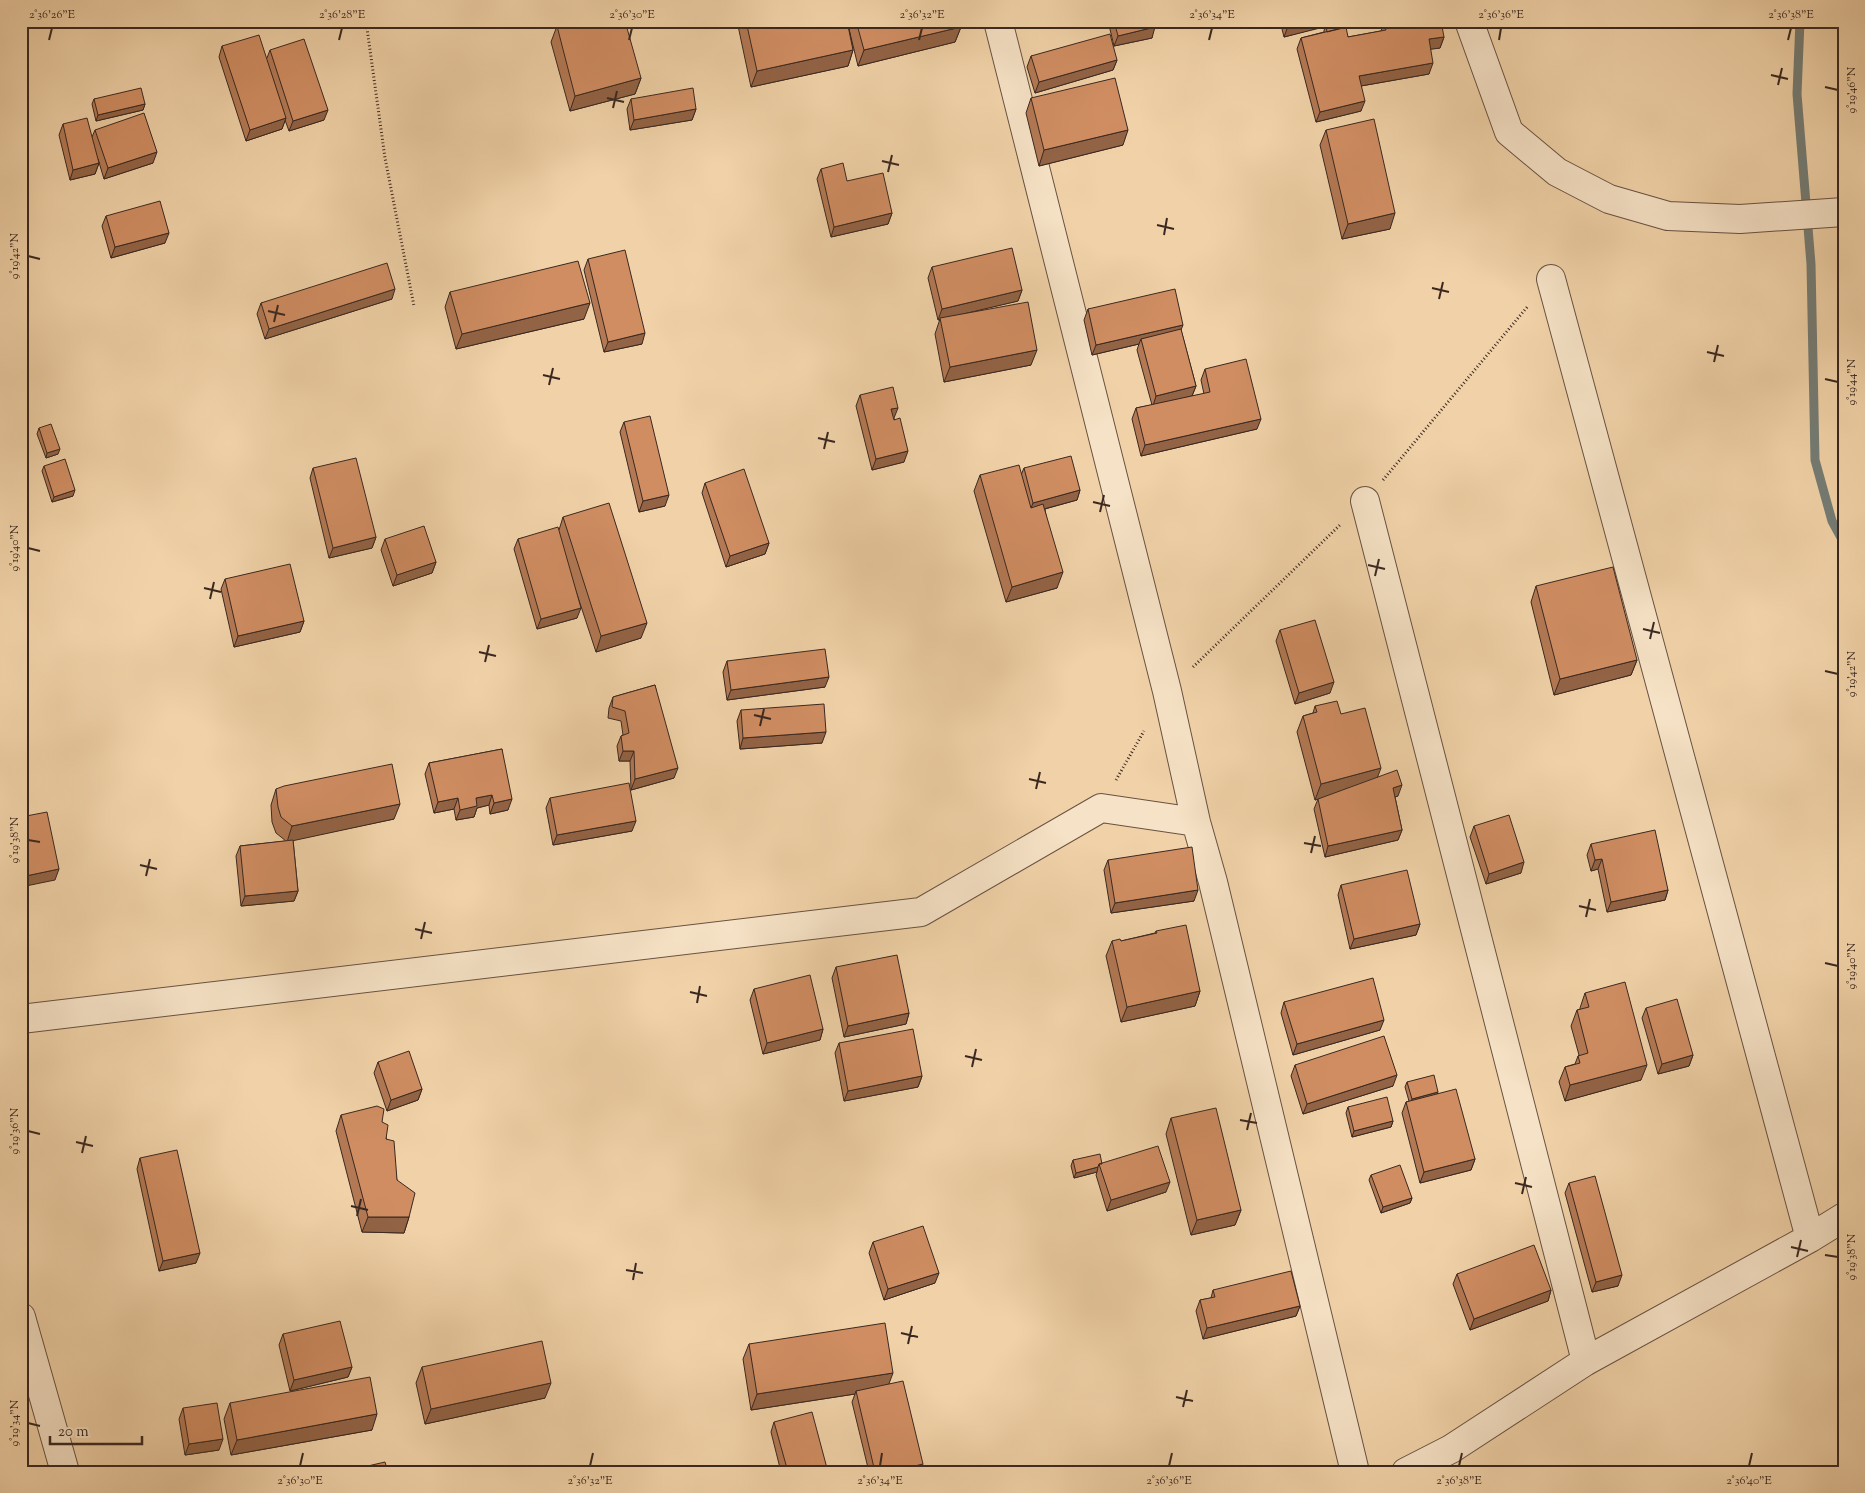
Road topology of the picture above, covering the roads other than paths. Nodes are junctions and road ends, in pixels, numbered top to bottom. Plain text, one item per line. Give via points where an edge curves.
1 (998, 21) edge
2 (1469, 21) edge
3 (1844, 212) edge
4 (1551, 278) road end
5 (1366, 501) road end
6 (1196, 822) junction
7 (21, 1019) edge
8 (1844, 1217) edge
9 (1810, 1238) junction
10 (22, 1323) edge
11 (1586, 1361) junction
12 (65, 1472) edge
13 (1355, 1472) edge
14 (1406, 1472) edge

1 - 6 street via 1167,692
2 - 3 street via 1509,132 1557,172 1609,199 1668,216 1740,219
4 - 9 street
5 - 11 street
6 - 7 street via 1100,808 920,912
6 - 13 street
8 - 9 street
9 - 11 street
10 - 12 street
11 - 14 street via 1451,1449

